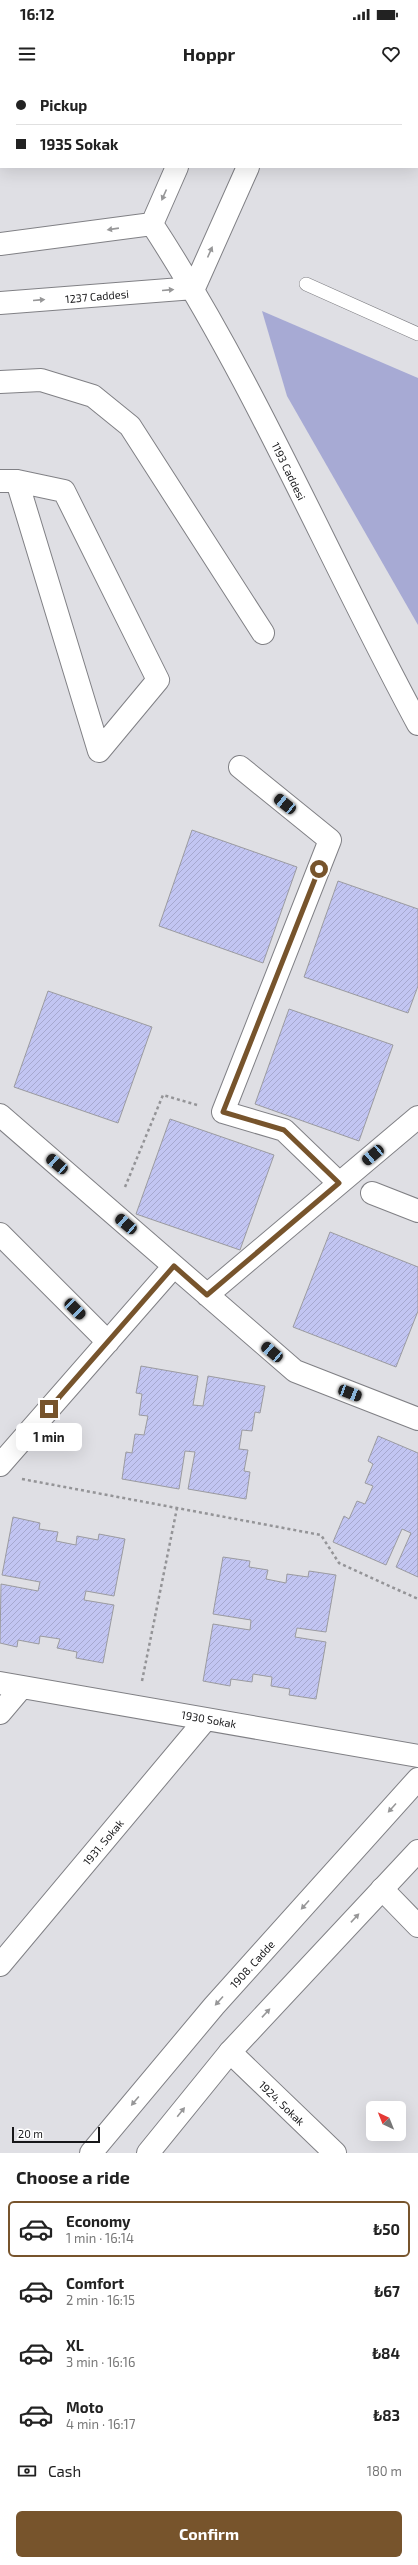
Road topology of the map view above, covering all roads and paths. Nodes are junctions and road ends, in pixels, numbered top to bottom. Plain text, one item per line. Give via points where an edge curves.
1 (177, 168) edge
2 (248, 168) edge
3 (152, 224) junction
4 (0, 244) edge
5 (306, 284) dead end
6 (194, 288) junction
7 (0, 303) edge
8 (418, 334) edge
9 (0, 382) edge
10 (9, 481) edge
11 (263, 633) dead end
12 (418, 724) edge
13 (240, 767) dead end
14 (223, 1112) junction
15 (0, 1114) edge
16 (418, 1117) edge
17 (339, 1183) junction
18 (372, 1193) dead end
19 (418, 1211) edge
20 (114, 1213) junction
21 (0, 1234) edge
22 (174, 1266) junction
23 (207, 1295) junction
24 (108, 1342) junction
25 (418, 1419) edge
26 (8, 1471) edge
27 (177, 1508) junction
28 (418, 1600) edge
29 (0, 1683) edge
30 (22, 1687) junction
31 (137, 1707) junction
32 (0, 1713) edge
33 (206, 1719) junction
34 (418, 1756) edge
35 (418, 1779) edge
36 (418, 1851) edge
37 (382, 1889) junction
38 (418, 1926) edge
39 (0, 1965) edge
40 (230, 2052) junction
41 (90, 2153) edge
42 (148, 2153) edge
43 (335, 2153) edge

1 -> 3 street
6 -> 2 street
3 -> 4 street
3 - 6 street, 1193 Caddesi
5 - 8 lane
7 -> 6 street, 1237 Caddesi
6 - 12 street, 1193 Caddesi via 241,374 331,557
9 - 11 street via 41,380 93,396 130,426
10 - 10 street via 38,549 99,750 158,680 64,491
13 - 14 street via 330,840
14 - 17 street via 284,1130
14 - 20 path via 163,1095
15 - 20 street
16 - 17 street
17 - 23 street
18 - 19 street
20 - 22 street
21 - 24 street
22 - 23 street
22 - 24 street
23 - 25 street via 295,1371
24 - 26 street
26 - 27 path
27 - 28 path via 321,1535 339,1562
27 - 31 path
29 - 30 street, 1930 Sokak
30 - 31 street, 1930 Sokak
30 - 32 street
31 - 33 street, 1930 Sokak
33 - 34 street, 1930 Sokak
33 - 39 street, 1931. Sokak
35 -> 41 street, 1908. Cadde via 214,2006
36 - 37 street
37 - 38 street
40 -> 37 street
42 -> 40 street
40 - 43 street, 1924. Sokak

